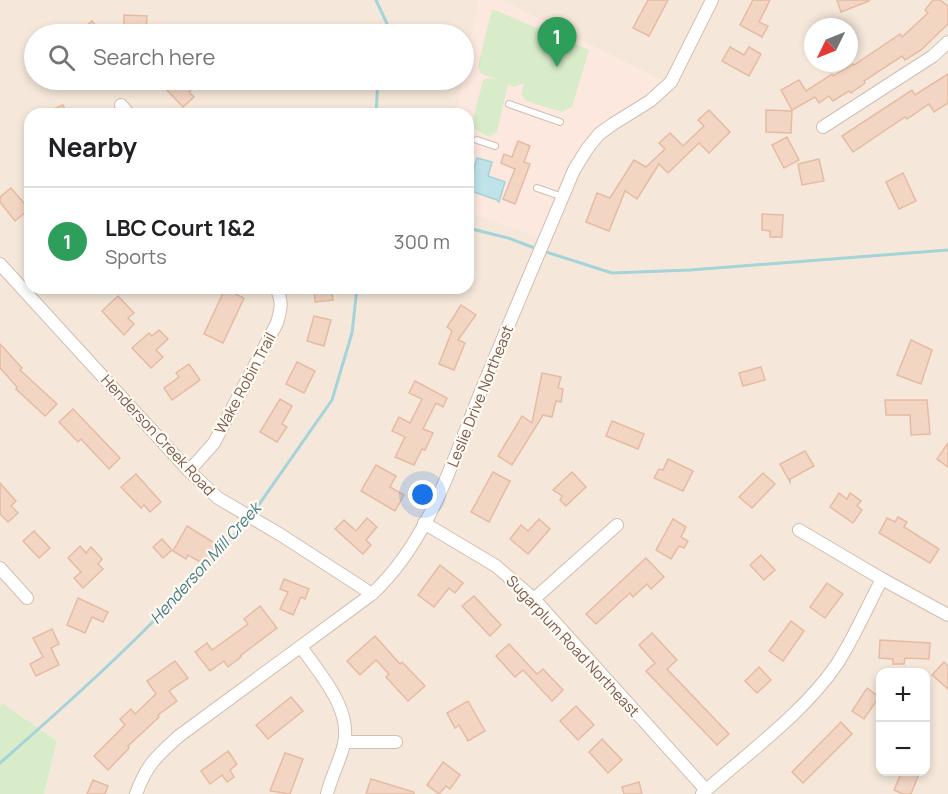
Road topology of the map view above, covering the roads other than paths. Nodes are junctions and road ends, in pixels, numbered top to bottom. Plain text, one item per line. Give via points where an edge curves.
1 (712, 0) edge
2 (948, 42) edge
3 (509, 104) dead end
4 (560, 122) dead end
5 (823, 127) dead end
6 (477, 140) dead end
7 (495, 146) dead end
8 (537, 188) dead end
9 (562, 197) junction
10 (0, 264) edge
11 (24, 290) edge
12 (27, 294) edge
13 (279, 294) edge
14 (189, 471) junction
15 (424, 523) junction
16 (617, 525) dead end
17 (799, 530) dead end
18 (0, 568) edge
19 (882, 579) junction
20 (372, 594) junction
21 (27, 598) dead end
22 (534, 599) junction
23 (948, 615) edge
24 (301, 647) junction
25 (344, 742) junction
26 (396, 742) dead end
27 (703, 792) edge
28 (136, 794) edge
29 (327, 794) edge

1 - 9 street, Leslie Drive Northeast via 671,82 650,101 599,134 574,170
2 - 5 street via 933,56
3 - 4 lane
6 - 7 lane
8 - 9 lane
9 - 15 street, Leslie Drive Northeast via 452,466
10 - 11 street, Henderson Creek Road
12 - 14 street, Henderson Creek Road
13 - 14 street, Wake Robin Trail via 277,323 214,443
14 - 20 street, Henderson Creek Road via 218,498
15 - 20 street, Leslie Drive Northeast via 401,561
15 - 22 street, Sugarplum Road Northeast via 496,566
16 - 22 street
17 - 19 street
18 - 21 street
19 - 23 street
19 - 27 street via 837,663 819,686
20 - 24 street, Leslie Drive Northeast
22 - 27 street, Sugarplum Road Northeast
24 - 25 street via 337,700 345,729
24 - 28 street, Leslie Drive Northeast via 153,759
25 - 26 street
25 - 29 street

